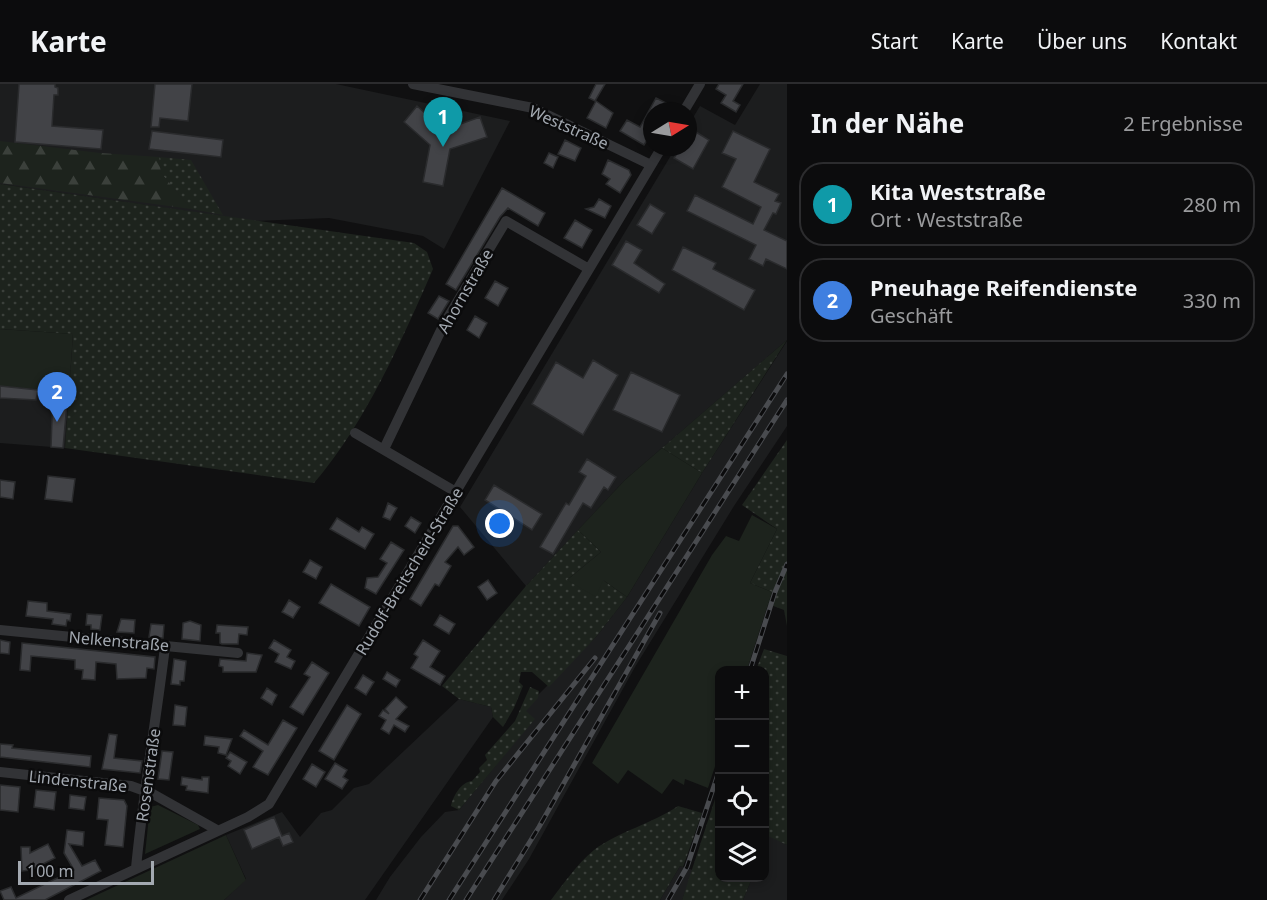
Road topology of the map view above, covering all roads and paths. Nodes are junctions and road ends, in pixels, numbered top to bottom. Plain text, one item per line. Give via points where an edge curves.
1 (413, 84) edge
2 (700, 84) edge
3 (689, 102) edge
4 (656, 156) edge
5 (651, 165) junction
6 (589, 269) junction
7 (356, 433) dead end
8 (384, 449) junction
9 (456, 492) junction
10 (0, 630) edge
11 (165, 647) junction
12 (238, 653) dead end
13 (0, 772) edge
14 (145, 790) junction
15 (218, 830) junction
16 (136, 868) junction
17 (69, 900) edge

1 - 5 street, Weststraße via 533,108
2 - 3 street
4 - 5 street, Rudolf-Breitscheid-Straße
5 - 6 street, Rudolf-Breitscheid-Straße
6 - 8 street, Ahornstraße via 506,221 444,324
6 - 9 street, Rudolf-Breitscheid-Straße
7 - 8 street
8 - 9 street
9 - 15 street, Rudolf-Breitscheid-Straße via 269,804
10 - 11 street, Nelkenstraße
11 - 12 street, Nelkenstraße
11 - 14 street, Rosenstraße
13 - 14 street, Lindenstraße
14 - 15 street, Lindenstraße
14 - 16 street, Rosenstraße
15 - 16 street, Rudolf-Breitscheid-Straße
16 - 17 street, Rudolf-Breitscheid-Straße

